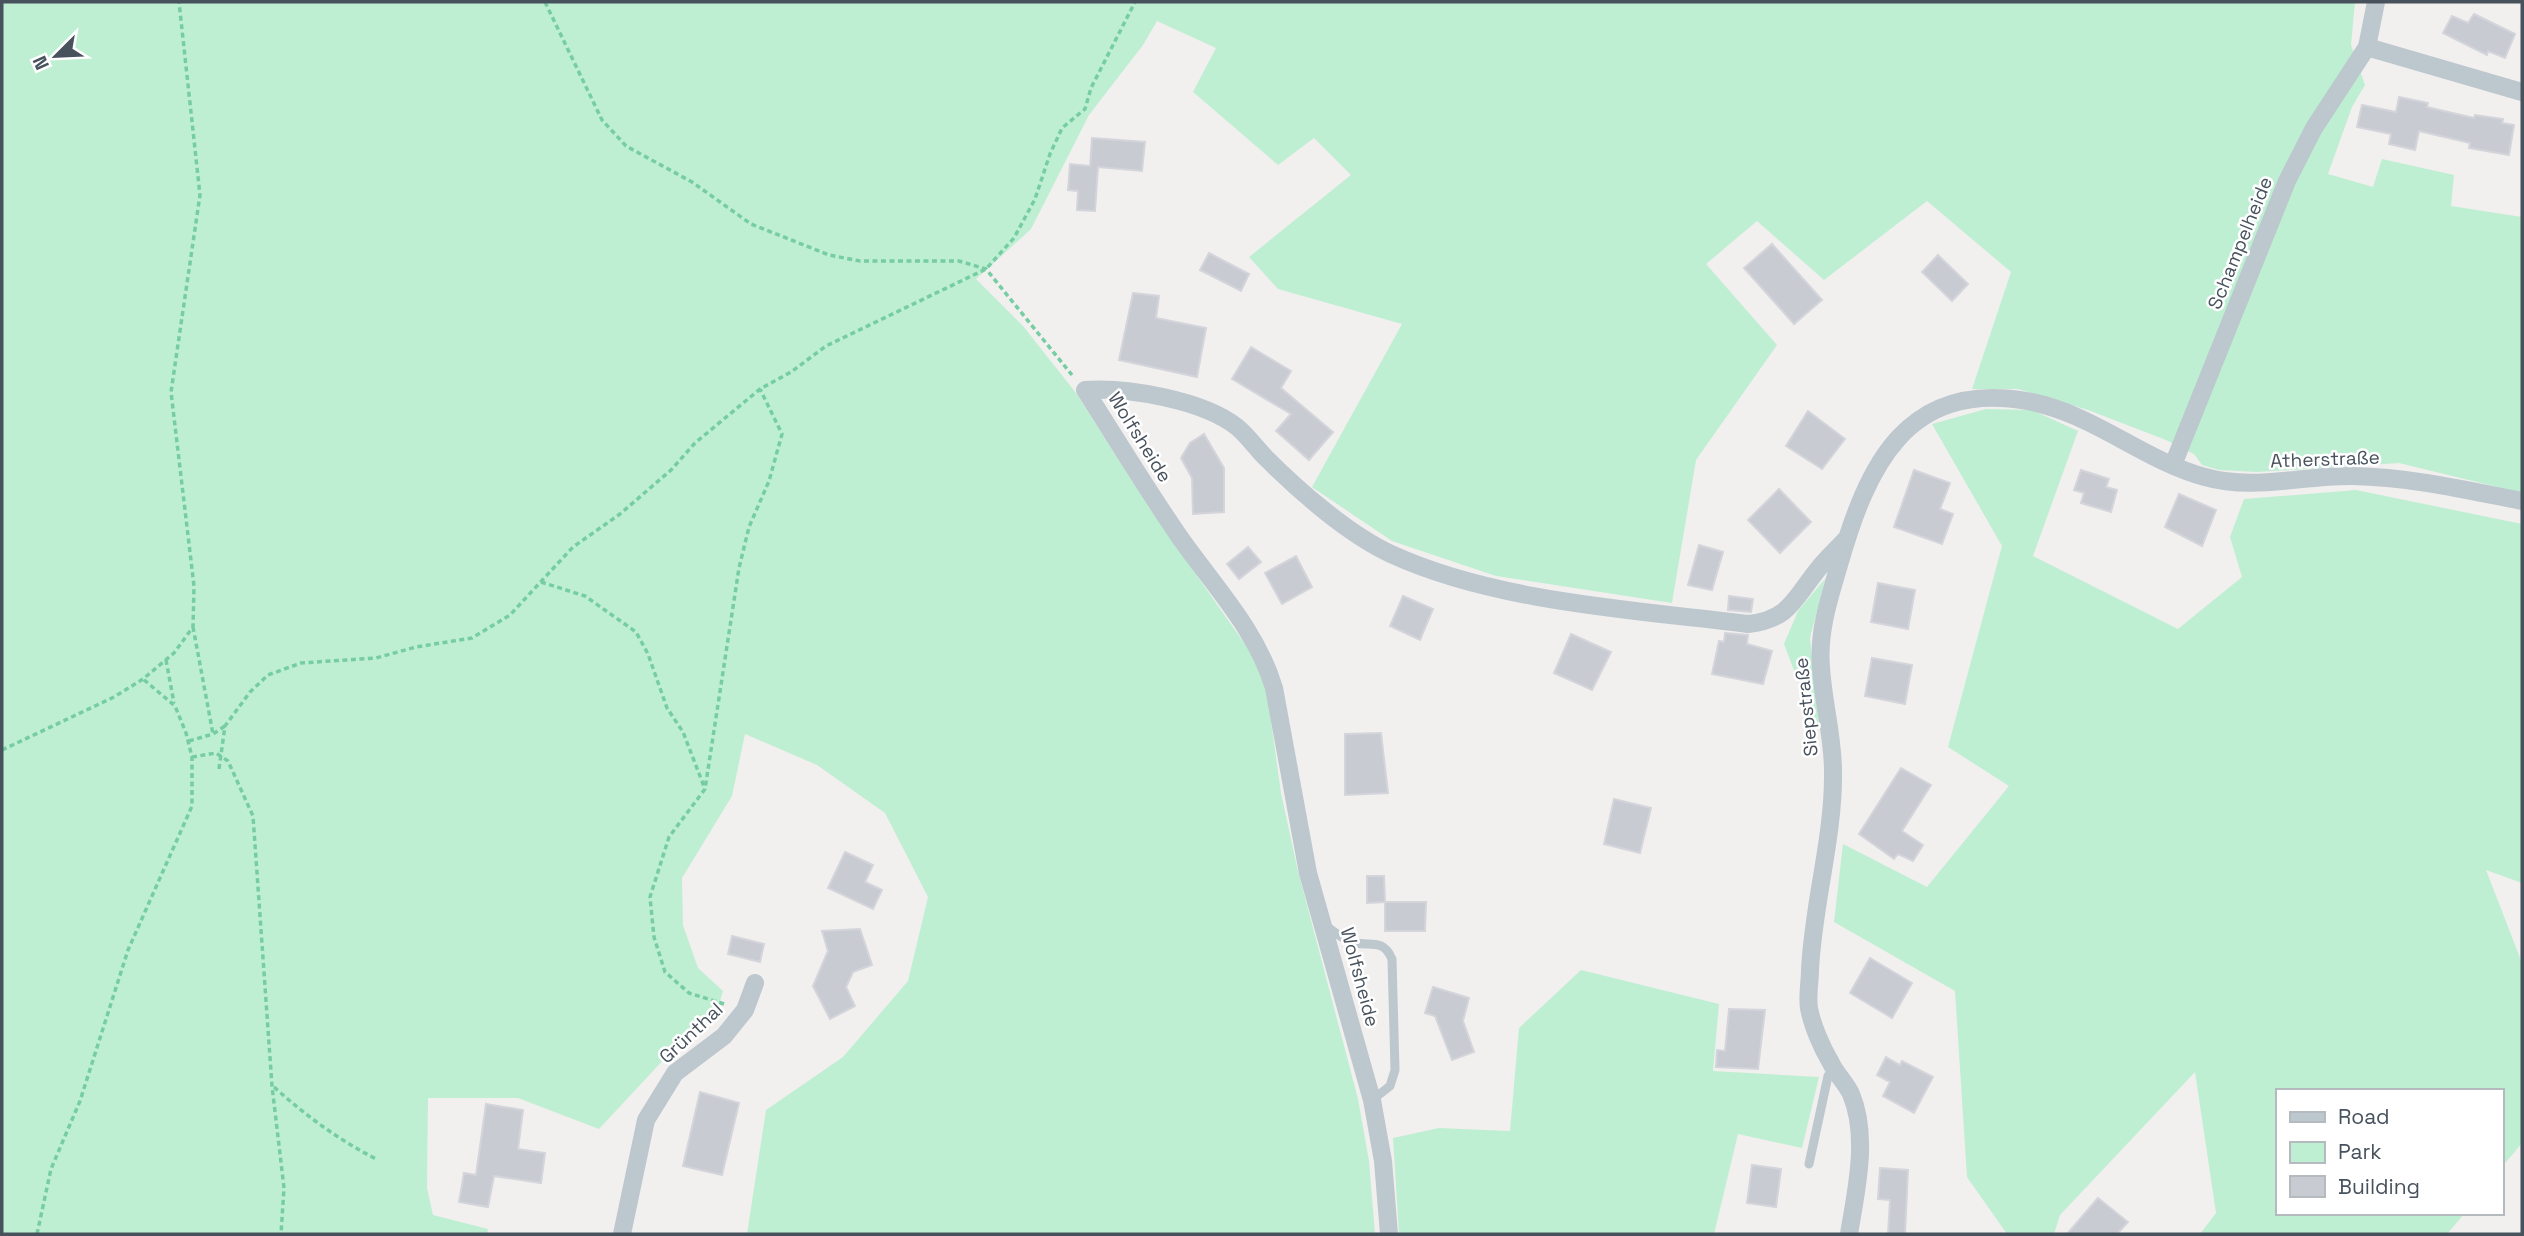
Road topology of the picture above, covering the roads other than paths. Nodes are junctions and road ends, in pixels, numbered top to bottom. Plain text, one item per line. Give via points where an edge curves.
1 (2376, 2) edge
2 (2367, 47) junction
3 (2522, 92) edge
4 (2173, 465) junction
5 (2522, 501) edge
6 (1846, 539) junction
7 (1324, 926) junction
8 (755, 983) dead end
9 (1835, 1070) junction
10 (1372, 1100) junction
11 (1809, 1164) dead end
12 (622, 1234) edge
13 (1388, 1234) edge
14 (1849, 1234) edge

1 - 2 street, Schampelheide
2 - 3 street
2 - 4 street, Schampelheide via 2314,128 2287,181
4 - 5 street, Atherstraße via 2206,478 2242,483 2350,476 2401,479
4 - 6 street, Siepstraße via 2072,414 2027,401 1963,401 1935,410 1899,433 1869,478
6 - 7 street, Wolfsheide via 1788,610 1768,622 1748,624 1496,590 1391,554 1348,528 1216,413 1141,393 1085,390 1154,500 1228,600 1266,661 1308,873
6 - 9 street, Siepstraße via 1823,623 1820,667 1833,774 1812,942 1809,1007
7 - 10 street, Wolfsheide
7 - 10 lane via 1355,943 1376,942 1387,948 1392,959 1395,1070 1390,1086
8 - 12 street, Grünthal via 745,1010 724,1036 675,1073 646,1120
9 - 11 lane via 1828,1076
9 - 14 street, Siepstraße via 1851,1095 1860,1140
10 - 13 street, Wolfsheide via 1383,1161

